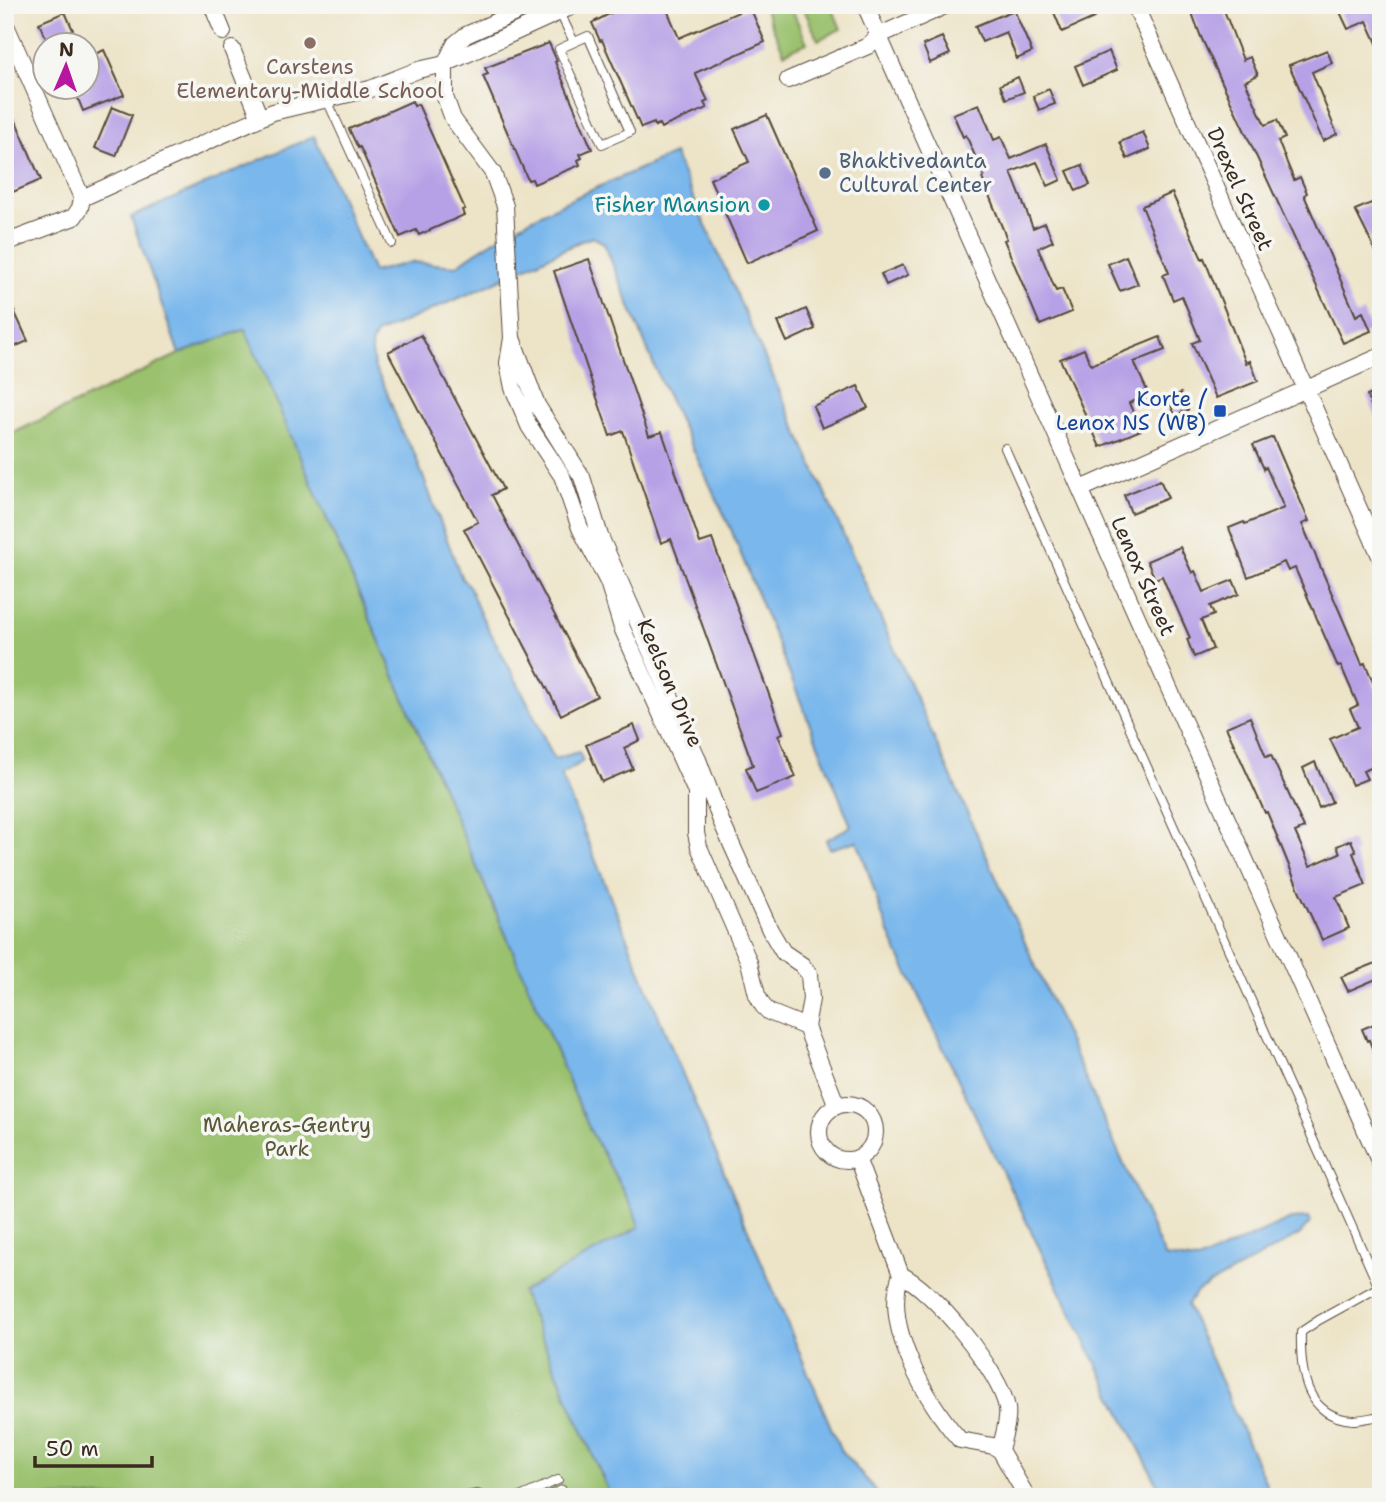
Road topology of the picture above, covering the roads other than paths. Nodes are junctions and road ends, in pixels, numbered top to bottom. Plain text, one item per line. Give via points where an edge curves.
1 (212, 5) edge
2 (533, 5) edge
3 (575, 5) edge
4 (865, 5) edge
5 (947, 5) edge
6 (1135, 5) edge
7 (558, 9) edge
8 (5, 23) edge
9 (492, 23) junction
10 (223, 32) dead end
11 (878, 36) junction
12 (498, 39) junction
13 (574, 42) junction
14 (232, 49) dead end
15 (445, 64) junction
16 (788, 80) dead end
17 (327, 100) junction
18 (260, 118) junction
19 (81, 203) junction
20 (5, 243) edge
21 (392, 243) dead end
22 (512, 338) junction
23 (1381, 356) edge
24 (1307, 390) junction
25 (1005, 447) dead end
26 (1081, 489) junction
27 (1381, 558) edge
28 (806, 1027) junction
29 (837, 1106) junction
30 (1379, 1155) edge
31 (857, 1158) junction
32 (901, 1275) junction
33 (1380, 1289) edge
34 (1381, 1416) edge
35 (1000, 1450) junction
36 (558, 1480) dead end
37 (562, 1490) dead end
38 (461, 1497) edge
39 (485, 1497) edge
40 (520, 1497) edge
41 (546, 1497) edge
42 (1027, 1497) edge

1 - 10 street
2 - 9 street
3 - 7 street
4 - 11 street, Lenox Street
5 - 11 street
6 - 24 street, Drexel Street
7 - 12 street
7 - 13 lane
8 - 19 street
9 - 12 street
9 - 15 street via 455,44
11 - 16 street via 868,46
11 - 26 street, Lenox Street
12 - 15 street
13 - 13 lane via 587,36 630,132 602,144 559,49
14 - 18 street
15 - 17 street
15 - 22 street, Keelson Drive via 445,97 453,119 493,173 503,195
17 - 18 street
17 - 21 lane
18 - 19 street
19 - 20 street via 74,217
22 - 28 street, Keelson Drive via 537,405 582,477 600,536 770,930 783,952 809,974
22 - 28 street, Keelson Drive via 508,363 513,387 529,426 562,476 580,528 608,582 622,628 696,792 699,847 749,962 757,995 769,1012
23 - 24 street
24 - 26 street
24 - 27 street, Drexel Street
25 - 33 lane
26 - 30 street, Lenox Street
28 - 29 street, Keelson Drive
29 - 31 street via 822,1121 821,1142 834,1157
29 - 31 street via 859,1106 873,1122 874,1142
31 - 32 street
32 - 35 street via 944,1309 998,1387 1007,1414
32 - 35 street via 897,1291 900,1328 925,1393 960,1440
33 - 34 lane via 1301,1332 1300,1361 1309,1394 1328,1414 1353,1420
35 - 42 street
36 - 40 lane
37 - 41 lane
38 - 39 lane

